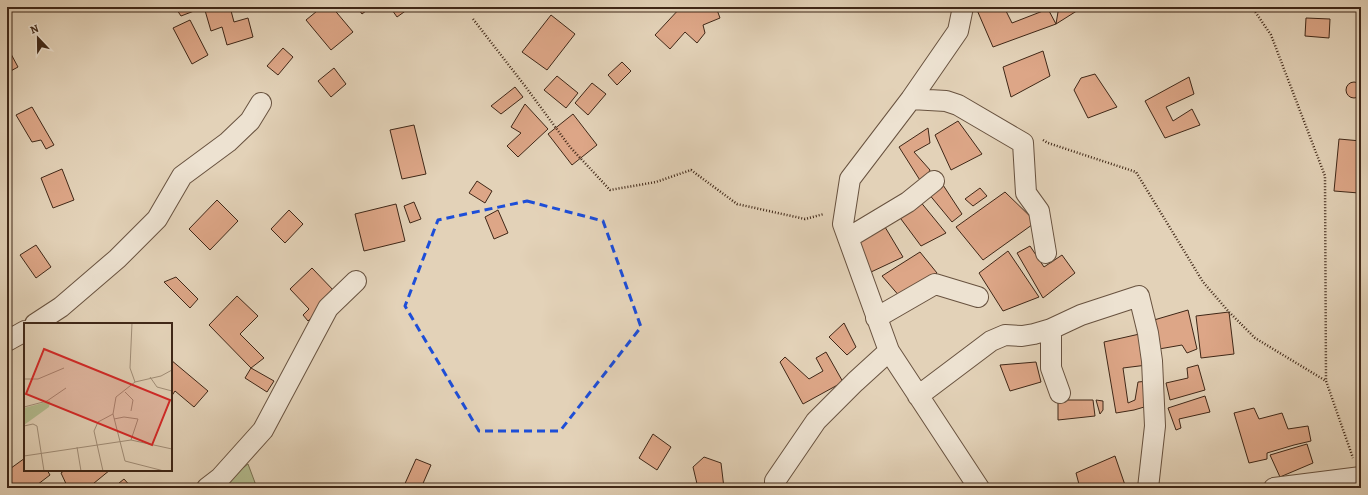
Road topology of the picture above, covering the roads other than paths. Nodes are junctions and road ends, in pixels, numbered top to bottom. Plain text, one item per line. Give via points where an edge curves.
1 (963, 7) edge
2 (911, 99) junction
3 (261, 103) dead end
4 (934, 181) dead end
5 (848, 238) junction
6 (1046, 252) dead end
7 (356, 281) dead end
8 (978, 297) dead end
9 (876, 318) junction
10 (37, 323) edge
11 (1051, 329) junction
12 (24, 332) edge
13 (7, 341) edge
14 (889, 351) junction
15 (1060, 393) dead end
16 (918, 396) junction
17 (1361, 477) edge
18 (207, 488) edge
19 (774, 488) edge
20 (979, 488) edge
21 (1148, 488) edge
22 (1274, 488) edge

1 - 2 street via 958,31
2 - 5 street via 850,179 843,224
2 - 6 street via 958,104 1023,143 1026,193 1039,211
3 - 10 street via 250,121 228,142 182,176 157,219 118,259 61,307
4 - 5 street via 908,202
5 - 9 street
7 - 18 street via 328,308 263,430 220,478
8 - 9 street via 935,284
9 - 14 street
11 - 15 street via 1051,368
11 - 16 street via 1022,336 1005,335 991,341
11 - 21 street via 1081,315 1139,296 1148,333 1154,390 1155,426
12 - 13 street
14 - 16 street
14 - 19 street via 816,421 775,481
16 - 20 street
17 - 22 street

